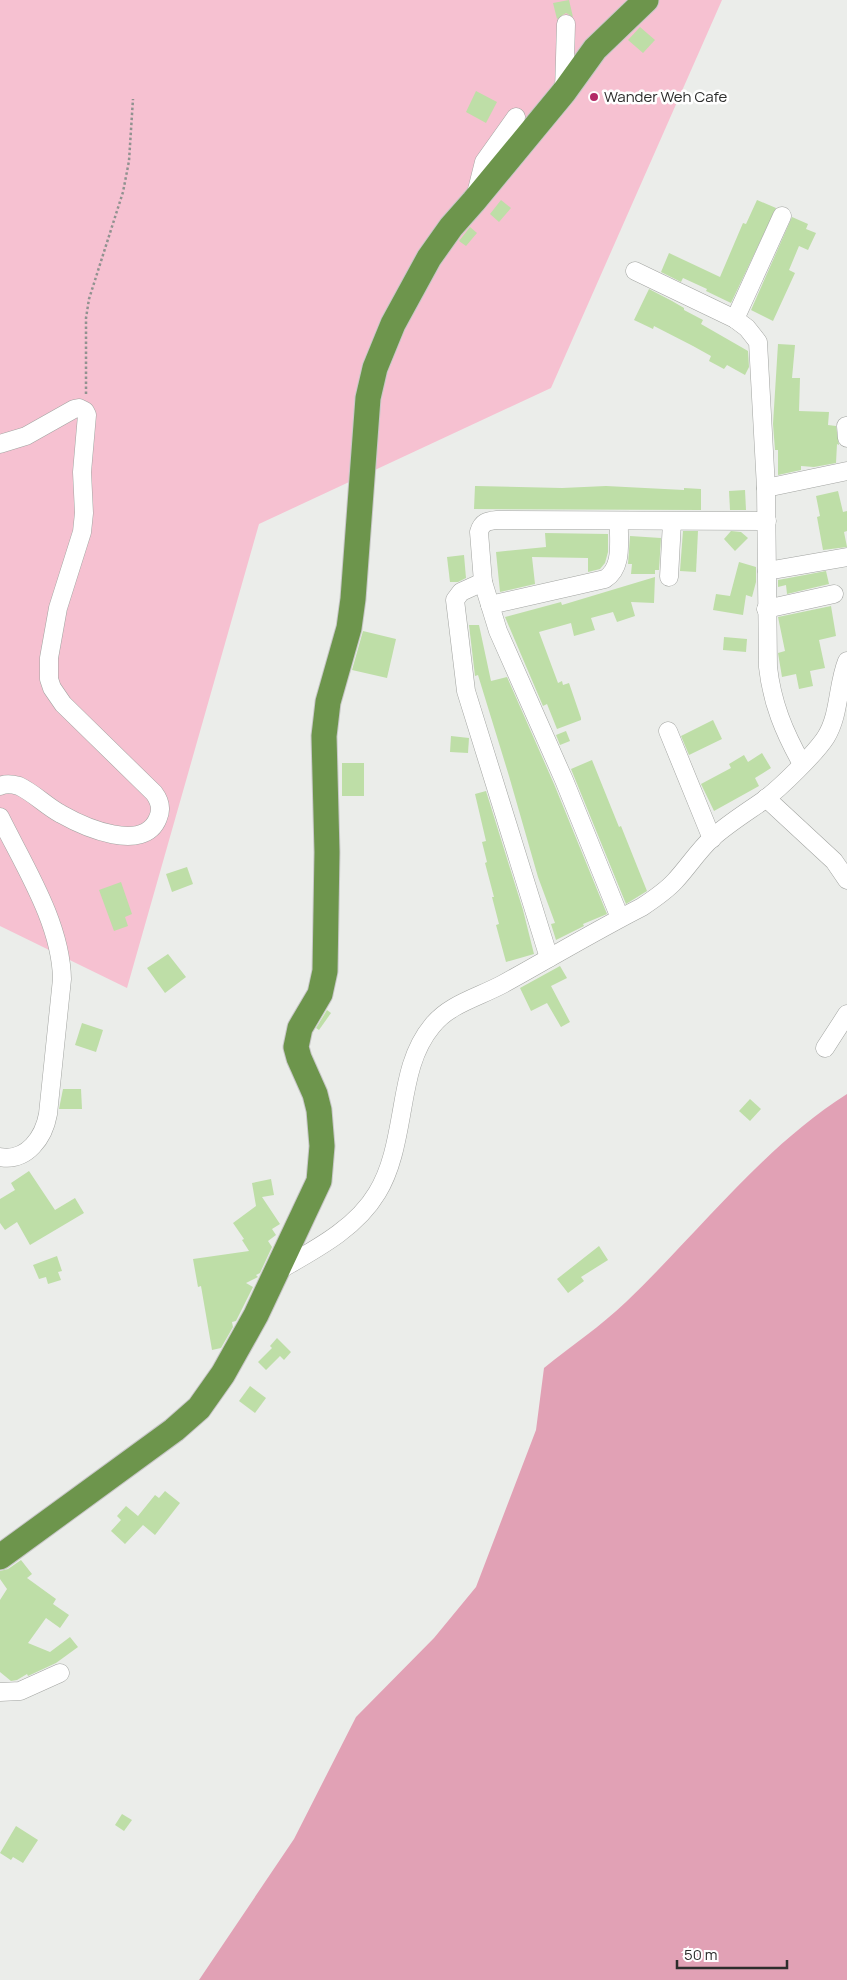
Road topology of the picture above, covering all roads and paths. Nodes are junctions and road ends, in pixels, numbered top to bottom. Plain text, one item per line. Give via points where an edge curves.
1 (646, 0) edge
2 (566, 24) dead end
3 (564, 92) junction
4 (134, 99) dead end
5 (516, 117) dead end
6 (474, 202) junction
7 (782, 216) dead end
8 (635, 271) dead end
9 (734, 319) junction
10 (85, 410) junction
11 (0, 444) edge
12 (847, 471) edge
13 (766, 488) junction
14 (619, 521) junction
15 (766, 521) junction
16 (672, 522) junction
17 (847, 557) edge
18 (767, 571) junction
19 (669, 577) dead end
20 (483, 582) junction
21 (834, 594) dead end
22 (490, 605) junction
23 (766, 609) junction
24 (847, 661) edge
25 (668, 731) dead end
26 (802, 764) junction
27 (0, 786) edge
28 (766, 798) junction
29 (0, 817) edge
30 (712, 838) junction
31 (847, 880) edge
32 (620, 918) junction
33 (549, 958) junction
34 (847, 1014) edge
35 (825, 1048) dead end
36 (0, 1157) edge
37 (276, 1272) junction
38 (0, 1557) edge
39 (60, 1673) dead end
40 (0, 1692) edge

1 - 3 highway via 595,49
2 - 3 street
3 - 6 highway
4 - 10 path via 123,192 86,318
5 - 6 street via 484,162
6 - 37 highway via 429,258 393,324 375,368 368,398 353,599 349,628 328,702 324,736 326,971 320,994 300,1028 296,1047 315,1094 321,1127 321,1169 315,1192
7 - 9 street
8 - 9 street
9 - 13 street via 755,336 760,350
10 - 11 street via 74,409 26,436
10 - 27 street via 83,523 54,624 49,679 63,704 154,793 159,800 159,815 150,830 118,836 60,814 20,787 12,784
12 - 13 street
13 - 15 street
14 - 16 street
14 - 20 street via 487,521 479,532
14 - 22 street via 618,556 612,575
15 - 16 street
15 - 18 street
16 - 19 street
17 - 18 street
18 - 23 street
20 - 22 street
20 - 33 street via 461,592 455,600 463,676
21 - 23 street
22 - 32 street via 505,649 564,780
23 - 26 street via 770,689 785,734
24 - 26 street via 832,725
25 - 30 street
26 - 28 street
28 - 30 street
28 - 31 street via 834,861
29 - 36 street via 39,894 56,942 62,979 44,1131 36,1144 24,1153
30 - 32 street via 661,894
32 - 33 street
33 - 37 street via 443,1014 432,1026 414,1056 396,1143 377,1193 352,1222
34 - 35 street
37 - 38 highway via 235,1353 199,1408 174,1430
39 - 40 street via 20,1691

